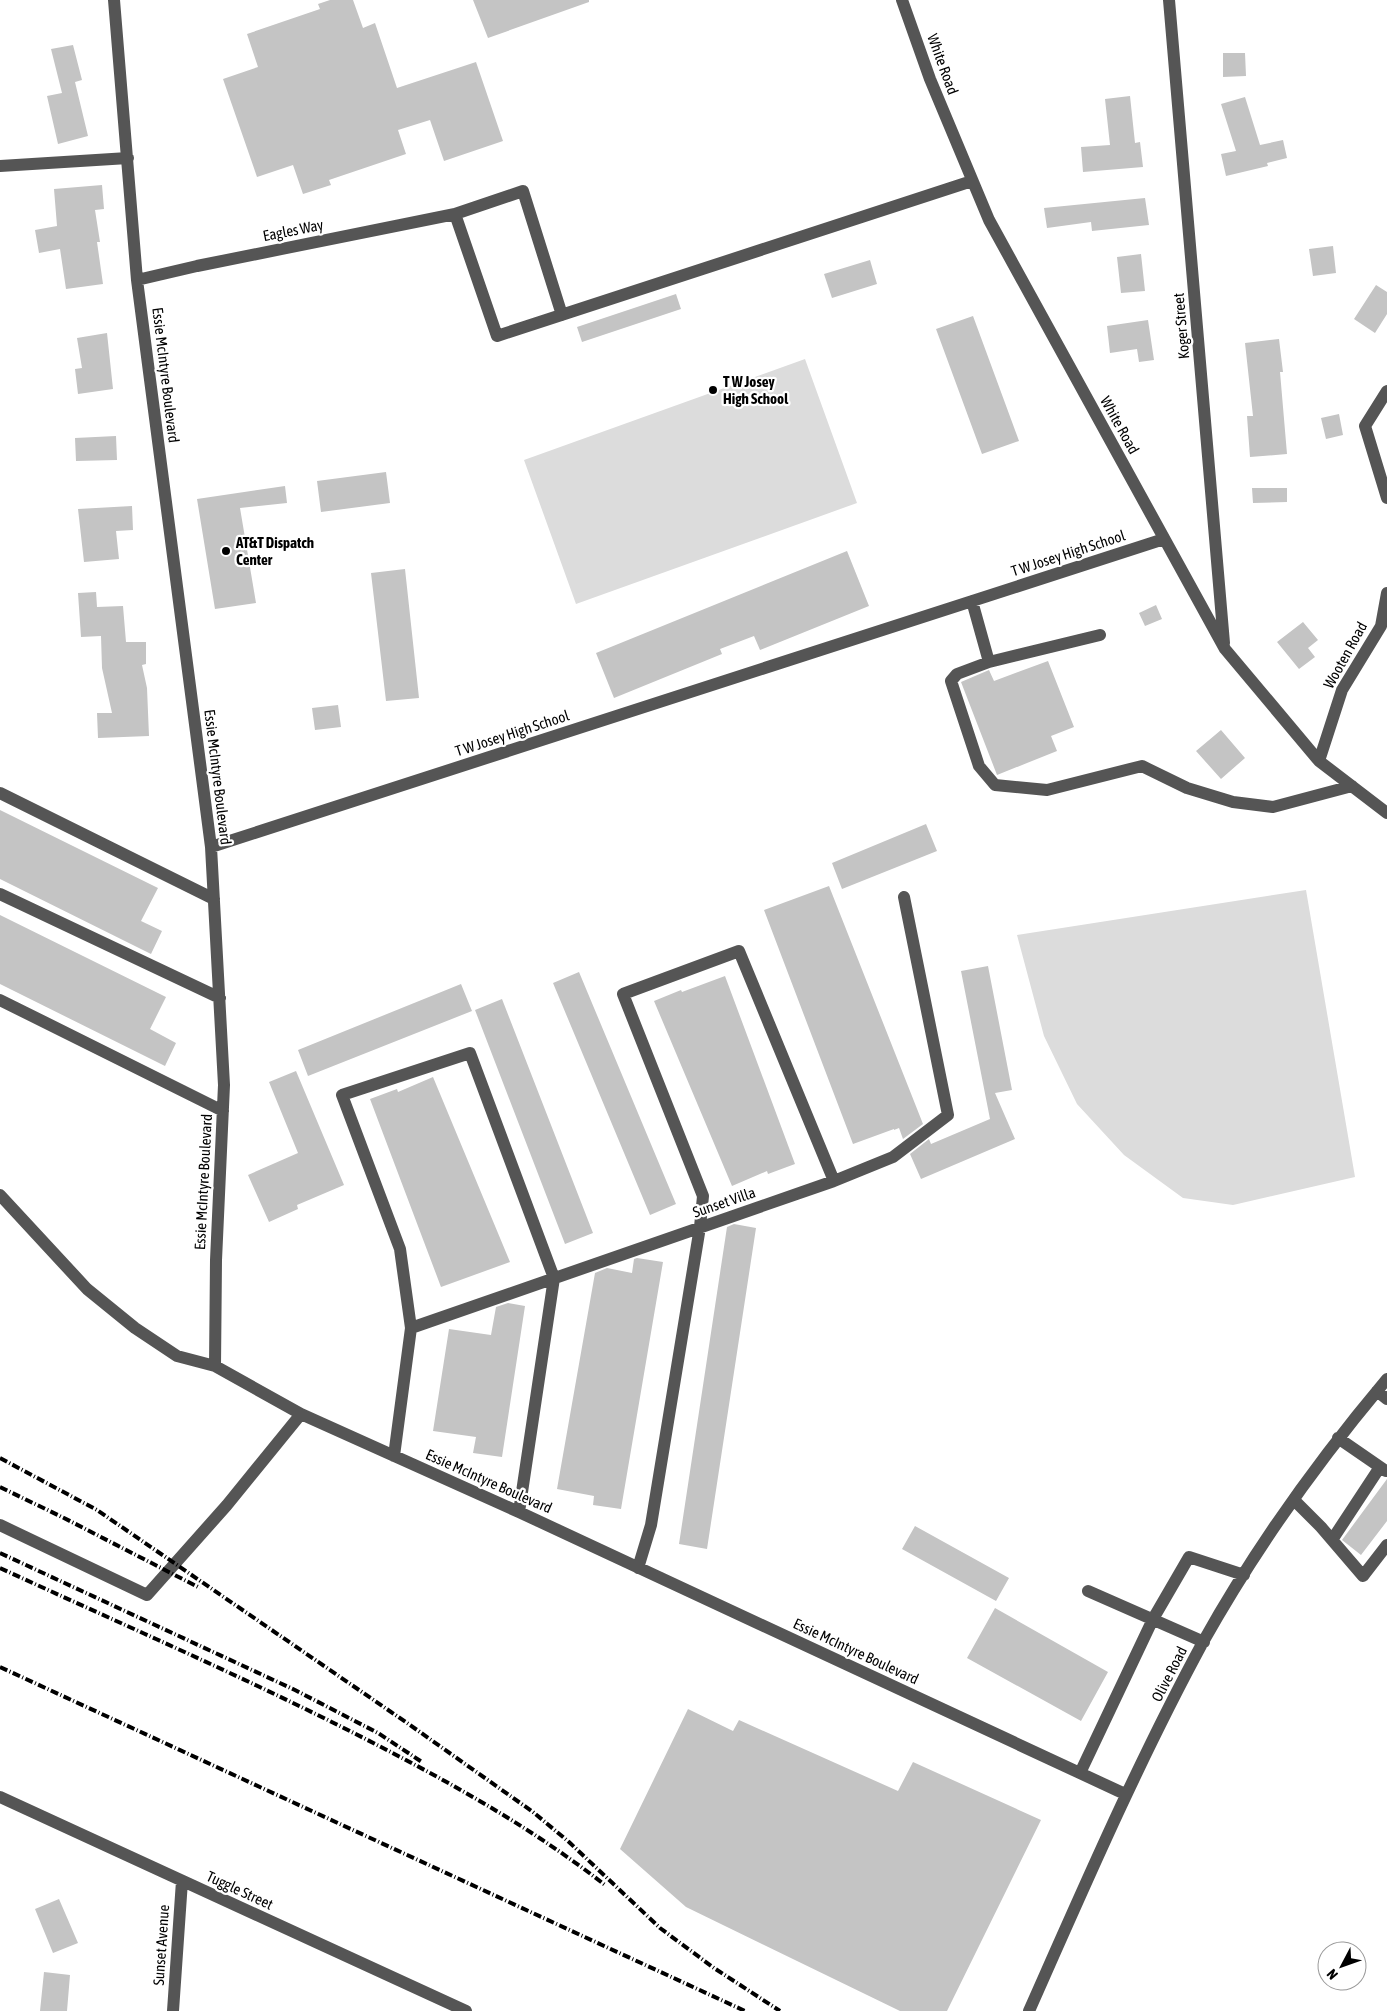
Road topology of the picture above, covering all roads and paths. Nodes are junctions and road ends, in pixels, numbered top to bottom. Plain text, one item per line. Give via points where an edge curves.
1 (114, 0) edge
2 (902, 0) edge
3 (1169, 0) edge
4 (128, 158) junction
5 (0, 166) edge
6 (972, 181) junction
7 (455, 214) junction
8 (137, 280) junction
9 (562, 315) junction
10 (1387, 391) edge
11 (1387, 498) edge
12 (1164, 539) junction
13 (1387, 593) edge
14 (972, 601) junction
15 (1100, 635) dead end
16 (1225, 648) junction
17 (989, 662) junction
18 (1319, 761) junction
19 (1352, 786) junction
20 (0, 794) edge
21 (1387, 813) edge
22 (211, 847) junction
23 (0, 894) edge
24 (904, 897) dead end
25 (214, 899) junction
26 (220, 998) junction
27 (0, 1000) edge
28 (223, 1111) junction
29 (834, 1181) junction
30 (0, 1195) edge
31 (700, 1228) junction
32 (554, 1278) junction
33 (411, 1328) junction
34 (215, 1366) junction
35 (1387, 1379) edge
36 (1382, 1395) edge
37 (301, 1414) junction
38 (1338, 1438) junction
39 (394, 1456) junction
40 (1384, 1469) edge
41 (1294, 1500) junction
42 (519, 1512) junction
43 (0, 1525) edge
44 (1332, 1540) junction
45 (1387, 1545) edge
46 (638, 1568) junction
47 (1244, 1575) junction
48 (1088, 1591) dead end
49 (1152, 1619) junction
50 (1204, 1642) junction
51 (1080, 1773) junction
52 (1125, 1794) junction
53 (0, 1797) edge
54 (182, 1881) junction
55 (173, 2011) edge
56 (466, 2011) edge
57 (1029, 2011) edge

1 - 4 street, Essie McIntyre Boulevard
2 - 6 street, White Road
3 - 16 street, Koger Street
4 - 5 street
4 - 8 street, Essie McIntyre Boulevard
6 - 9 street
6 - 12 street, White Road via 989,220
7 - 8 street, Eagles Way
7 - 9 street via 497,336
7 - 9 street, Eagles Way via 523,191
8 - 22 street, Essie McIntyre Boulevard
10 - 11 street via 1365,426
12 - 14 street, T W Josey High School
12 - 16 street, White Road
13 - 18 street, Wooten Road via 1381,626 1342,690
14 - 17 street
14 - 22 street, T W Josey High School
15 - 17 street
16 - 18 street, White Road
17 - 19 street via 957,674 951,681 979,766 995,784 1047,790 1142,766 1187,788 1233,802 1273,807
18 - 19 street, White Road
19 - 21 street, White Road
20 - 25 street
22 - 25 street, Essie McIntyre Boulevard
23 - 26 street
24 - 29 street, Sunset Villa via 948,1115 893,1157
25 - 26 street, Essie McIntyre Boulevard
26 - 28 street, Essie McIntyre Boulevard
27 - 28 street
28 - 34 street, Essie McIntyre Boulevard
29 - 31 street, Sunset Villa
29 - 31 street via 739,950 622,994 703,1196
30 - 34 street via 87,1289 135,1328 177,1356
31 - 32 street, Sunset Villa
31 - 46 street via 651,1525
32 - 33 street, Sunset Villa
32 - 33 street via 470,1053 342,1095 400,1250
32 - 42 street
33 - 39 street
34 - 37 street, Essie McIntyre Boulevard
35 - 36 street, Olive Road
36 - 38 street, Olive Road
37 - 39 street, Essie McIntyre Boulevard
37 - 43 street via 227,1505 147,1595
38 - 40 street
38 - 41 street, Olive Road
39 - 42 street, Essie McIntyre Boulevard
40 - 44 street
41 - 44 street
41 - 47 street, Olive Road
42 - 46 street, Essie McIntyre Boulevard
44 - 45 street via 1363,1576
46 - 51 street, Essie McIntyre Boulevard
47 - 49 street via 1189,1557
47 - 50 street, Olive Road
48 - 49 street
49 - 50 street
49 - 51 street
50 - 52 street, Olive Road
51 - 52 street, Essie McIntyre Boulevard
52 - 57 street, Olive Road
53 - 54 street, Tuggle Street
54 - 55 street, Sunset Avenue
54 - 56 street, Tuggle Street

